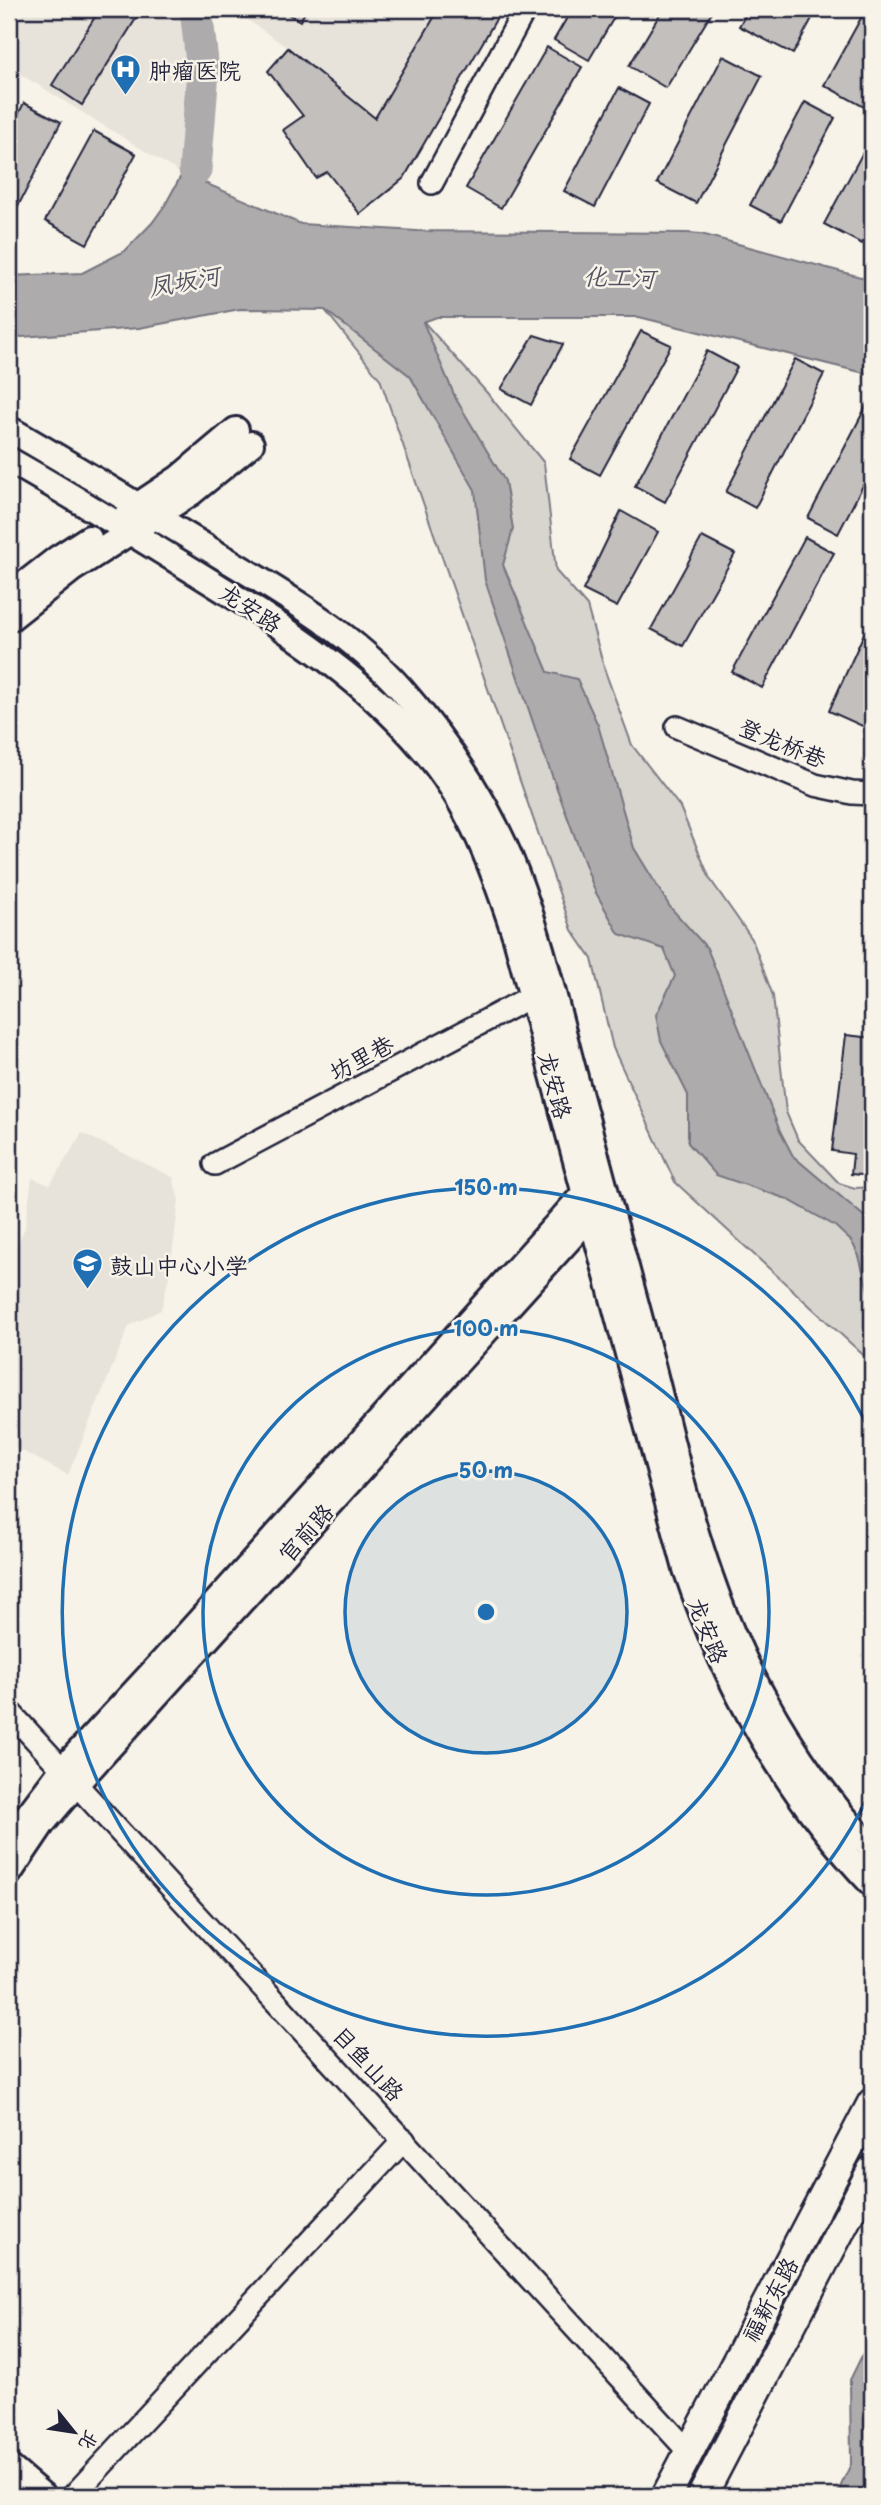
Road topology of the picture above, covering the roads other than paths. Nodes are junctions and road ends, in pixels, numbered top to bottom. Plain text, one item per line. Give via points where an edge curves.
1 (525, 9) edge
2 (432, 183) dead end
3 (9, 429) edge
4 (244, 437) dead end
5 (9, 460) edge
6 (147, 510) junction
7 (122, 527) junction
8 (9, 596) edge
9 (9, 619) edge
10 (677, 727) dead end
11 (872, 794) edge
12 (532, 996) junction
13 (215, 1164) dead end
14 (596, 1194) junction
15 (9, 1712) edge
16 (69, 1777) junction
17 (9, 1840) edge
18 (872, 1849) edge
19 (9, 1873) edge
20 (872, 1884) edge
21 (872, 2103) edge
22 (404, 2140) junction
23 (872, 2170) edge
24 (689, 2452) junction
25 (9, 2467) edge
26 (43, 2496) edge
27 (73, 2496) edge
28 (666, 2496) edge
29 (702, 2496) edge

1 - 2 street
3 - 6 main road, 龙安路
4 - 6 main road via 191,493
5 - 7 main road, 龙安路
6 - 7 main road
6 - 14 main road, 龙安路 via 353,644 402,690 450,750 500,836 524,895
7 - 8 main road via 58,558
7 - 9 main road
7 - 12 main road, 龙安路 via 281,625 358,686 413,739 439,769 475,830 501,890
10 - 11 street, 登龙桥巷 via 815,785
12 - 13 street, 坊里巷
12 - 14 main road, 龙安路
14 - 16 main road, 官前路 via 174,1649
14 - 18 main road, 龙安路 via 697,1537 736,1644 788,1737
14 - 20 main road, 龙安路 via 686,1569 713,1645 766,1746
15 - 16 street, 目鱼山路
16 - 17 main road, 官前路
16 - 19 main road, 官前路
16 - 22 street, 目鱼山路
21 - 24 main road, 福新东路
22 - 24 street, 目鱼山路
22 - 27 street
23 - 29 main road, 福新东路
24 - 28 main road, 福新东路
25 - 26 main road

